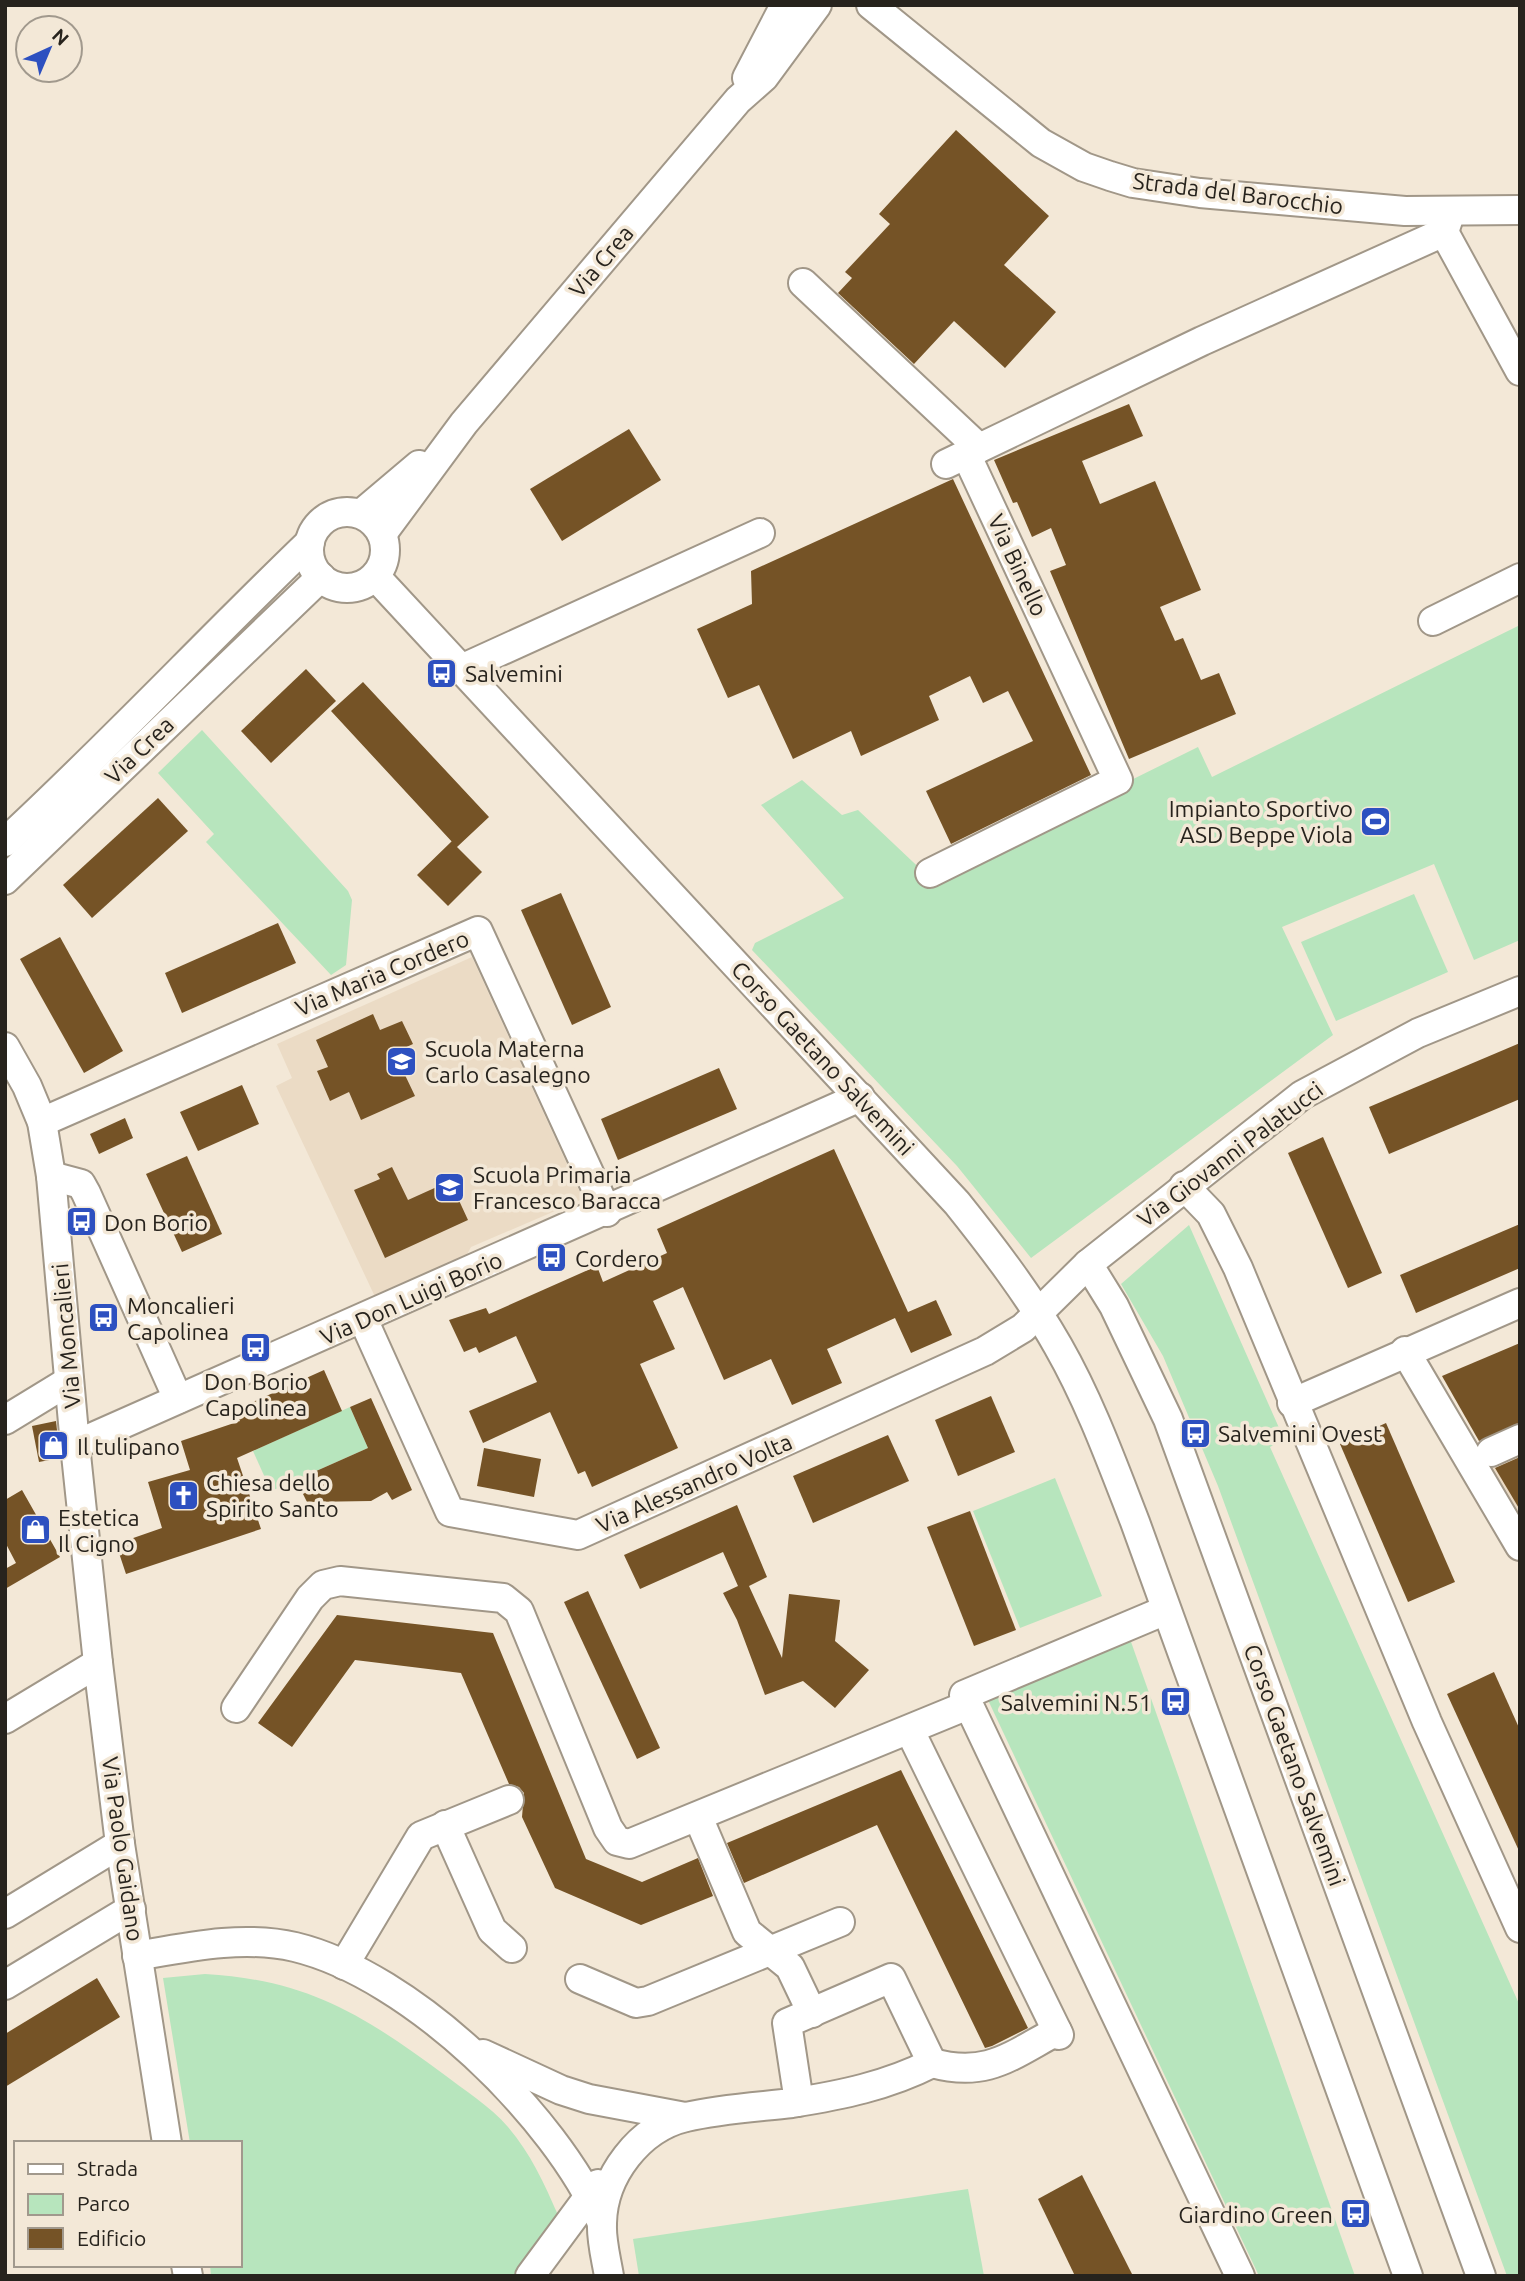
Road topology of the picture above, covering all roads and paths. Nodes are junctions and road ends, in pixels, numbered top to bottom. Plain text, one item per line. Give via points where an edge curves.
1 (785, 5) edge
2 (817, 5) edge
3 (871, 5) edge
4 (738, 100) junction
5 (1520, 211) edge
6 (1448, 222) junction
7 (803, 283) dead end
8 (1520, 371) edge
9 (464, 423) junction
10 (964, 455) junction
11 (361, 514) junction
12 (760, 533) dead end
13 (382, 534) junction
14 (310, 542) junction
15 (375, 576) junction
16 (321, 577) junction
17 (1520, 578) edge
18 (1433, 621) dead end
19 (273, 622) junction
20 (461, 669) junction
21 (173, 680) junction
22 (6, 842) edge
23 (930, 873) dead end
24 (5, 880) edge
25 (1520, 991) edge
26 (5, 1046) edge
27 (860, 1097) junction
28 (42, 1122) junction
29 (51, 1176) junction
30 (1184, 1186) junction
31 (607, 1212) junction
32 (1088, 1264) junction
33 (1520, 1303) edge
34 (1038, 1314) junction
35 (363, 1319) junction
36 (1405, 1352) junction
37 (69, 1381) junction
38 (178, 1399) junction
39 (1292, 1403) junction
40 (5, 1420) edge
41 (1520, 1439) edge
42 (75, 1445) junction
43 (1491, 1452) dead end
44 (1520, 1546) edge
45 (1166, 1610) junction
46 (98, 1663) junction
47 (968, 1705) junction
48 (236, 1708) dead end
49 (5, 1719) edge
50 (910, 1731) junction
51 (509, 1800) dead end
52 (698, 1817) junction
53 (445, 1825) junction
54 (120, 1844) junction
55 (131, 1909) junction
56 (5, 1914) edge
57 (840, 1922) dead end
58 (1520, 1928) edge
59 (512, 1948) dead end
60 (770, 1950) junction
61 (137, 1956) junction
62 (344, 1965) junction
63 (580, 1979) dead end
64 (5, 1985) edge
65 (812, 2013) junction
66 (461, 2043) junction
67 (932, 2063) junction
68 (799, 2102) junction
69 (685, 2117) junction
70 (167, 2141) edge
71 (623, 2160) junction
72 (589, 2194) junction
73 (602, 2223) junction
74 (530, 2276) edge
75 (609, 2276) edge
76 (1240, 2276) edge
77 (1408, 2276) edge
78 (1481, 2276) edge

1 - 4 street, Via Crea
2 - 4 street, Via Crea via 764,76
3 - 6 street, Strada del Barocchio via 1041,143 1084,167 1133,183 1405,211
4 - 9 street, Via Crea
5 - 6 street, Strada del Barocchio
6 - 8 street
6 - 10 street, Strada del Barocchio
7 - 10 street
9 - 11 street, Via Crea
9 - 13 street, Via Crea
10 - 23 street, Via Binello via 1118,780
11 - 13 street
11 - 14 street via 335,514 324,520
12 - 20 street
13 - 15 street via 385,557
14 - 16 street via 314,567
14 - 21 street, Via Crea
15 - 16 street via 354,587 331,584
15 - 20 street, Corso Gaetano Salvemini
16 - 19 street, Via Crea
17 - 18 street
19 - 21 street, Via Crea
19 - 24 street, Via Crea
20 - 27 street, Corso Gaetano Salvemini
21 - 22 street, Via Crea
25 - 30 street, Via Giovanni Palatucci via 1418,1032 1302,1095
26 - 28 street, Via Moncalieri
27 - 31 street, Via Don Luigi Borio
27 - 34 street, Corso Gaetano Salvemini via 957,1203
28 - 29 street, Via Moncalieri
28 - 31 street, Via Maria Cordero via 478,931
29 - 37 street, Via Moncalieri
29 - 38 street via 81,1184
30 - 32 street, Via Giovanni Palatucci
30 - 39 street via 1211,1214 1233,1257
31 - 35 street, Via Don Luigi Borio
32 - 34 street, Via Giovanni Palatucci
32 - 78 street, Corso Gaetano Salvemini via 1114,1306 1168,1419
33 - 36 street
34 - 35 street, Via Alessandro Volta via 985,1351 578,1535 450,1512
34 - 45 street, Corso Gaetano Salvemini via 1103,1438
35 - 38 street, Via Don Luigi Borio
36 - 39 street
36 - 44 street
37 - 40 street
37 - 42 street, Via Moncalieri
38 - 42 street, Via Don Luigi Borio
39 - 58 street
41 - 43 street
42 - 46 street, Via Moncalieri
45 - 47 street via 964,1695
45 - 77 street, Corso Gaetano Salvemini
46 - 49 street
46 - 54 street, Via Paolo Gaidano
47 - 50 street
47 - 76 street
48 - 52 street via 323,1585 340,1581 503,1598 519,1611 617,1841 629,1844
50 - 52 street
50 - 67 street via 1058,2033 986,2068
51 - 53 street
52 - 60 street via 747,1932
53 - 59 street via 492,1930
53 - 62 street via 421,1836
54 - 55 street, Via Paolo Gaidano
54 - 56 street
55 - 61 street, Via Paolo Gaidano
55 - 64 street
57 - 60 street
60 - 63 street via 636,2003
60 - 65 street via 790,1966
61 - 62 street via 257,1942 293,1947
61 - 70 street, Via Paolo Gaidano
62 - 66 street via 394,1993
65 - 67 street via 891,1978
65 - 68 street via 787,2023
66 - 69 street via 561,2090
66 - 72 street via 529,2111
67 - 68 street via 893,2082
68 - 69 street
69 - 71 street via 641,2141
71 - 72 street
71 - 73 street via 608,2186
72 - 73 street
72 - 74 street
73 - 75 street

